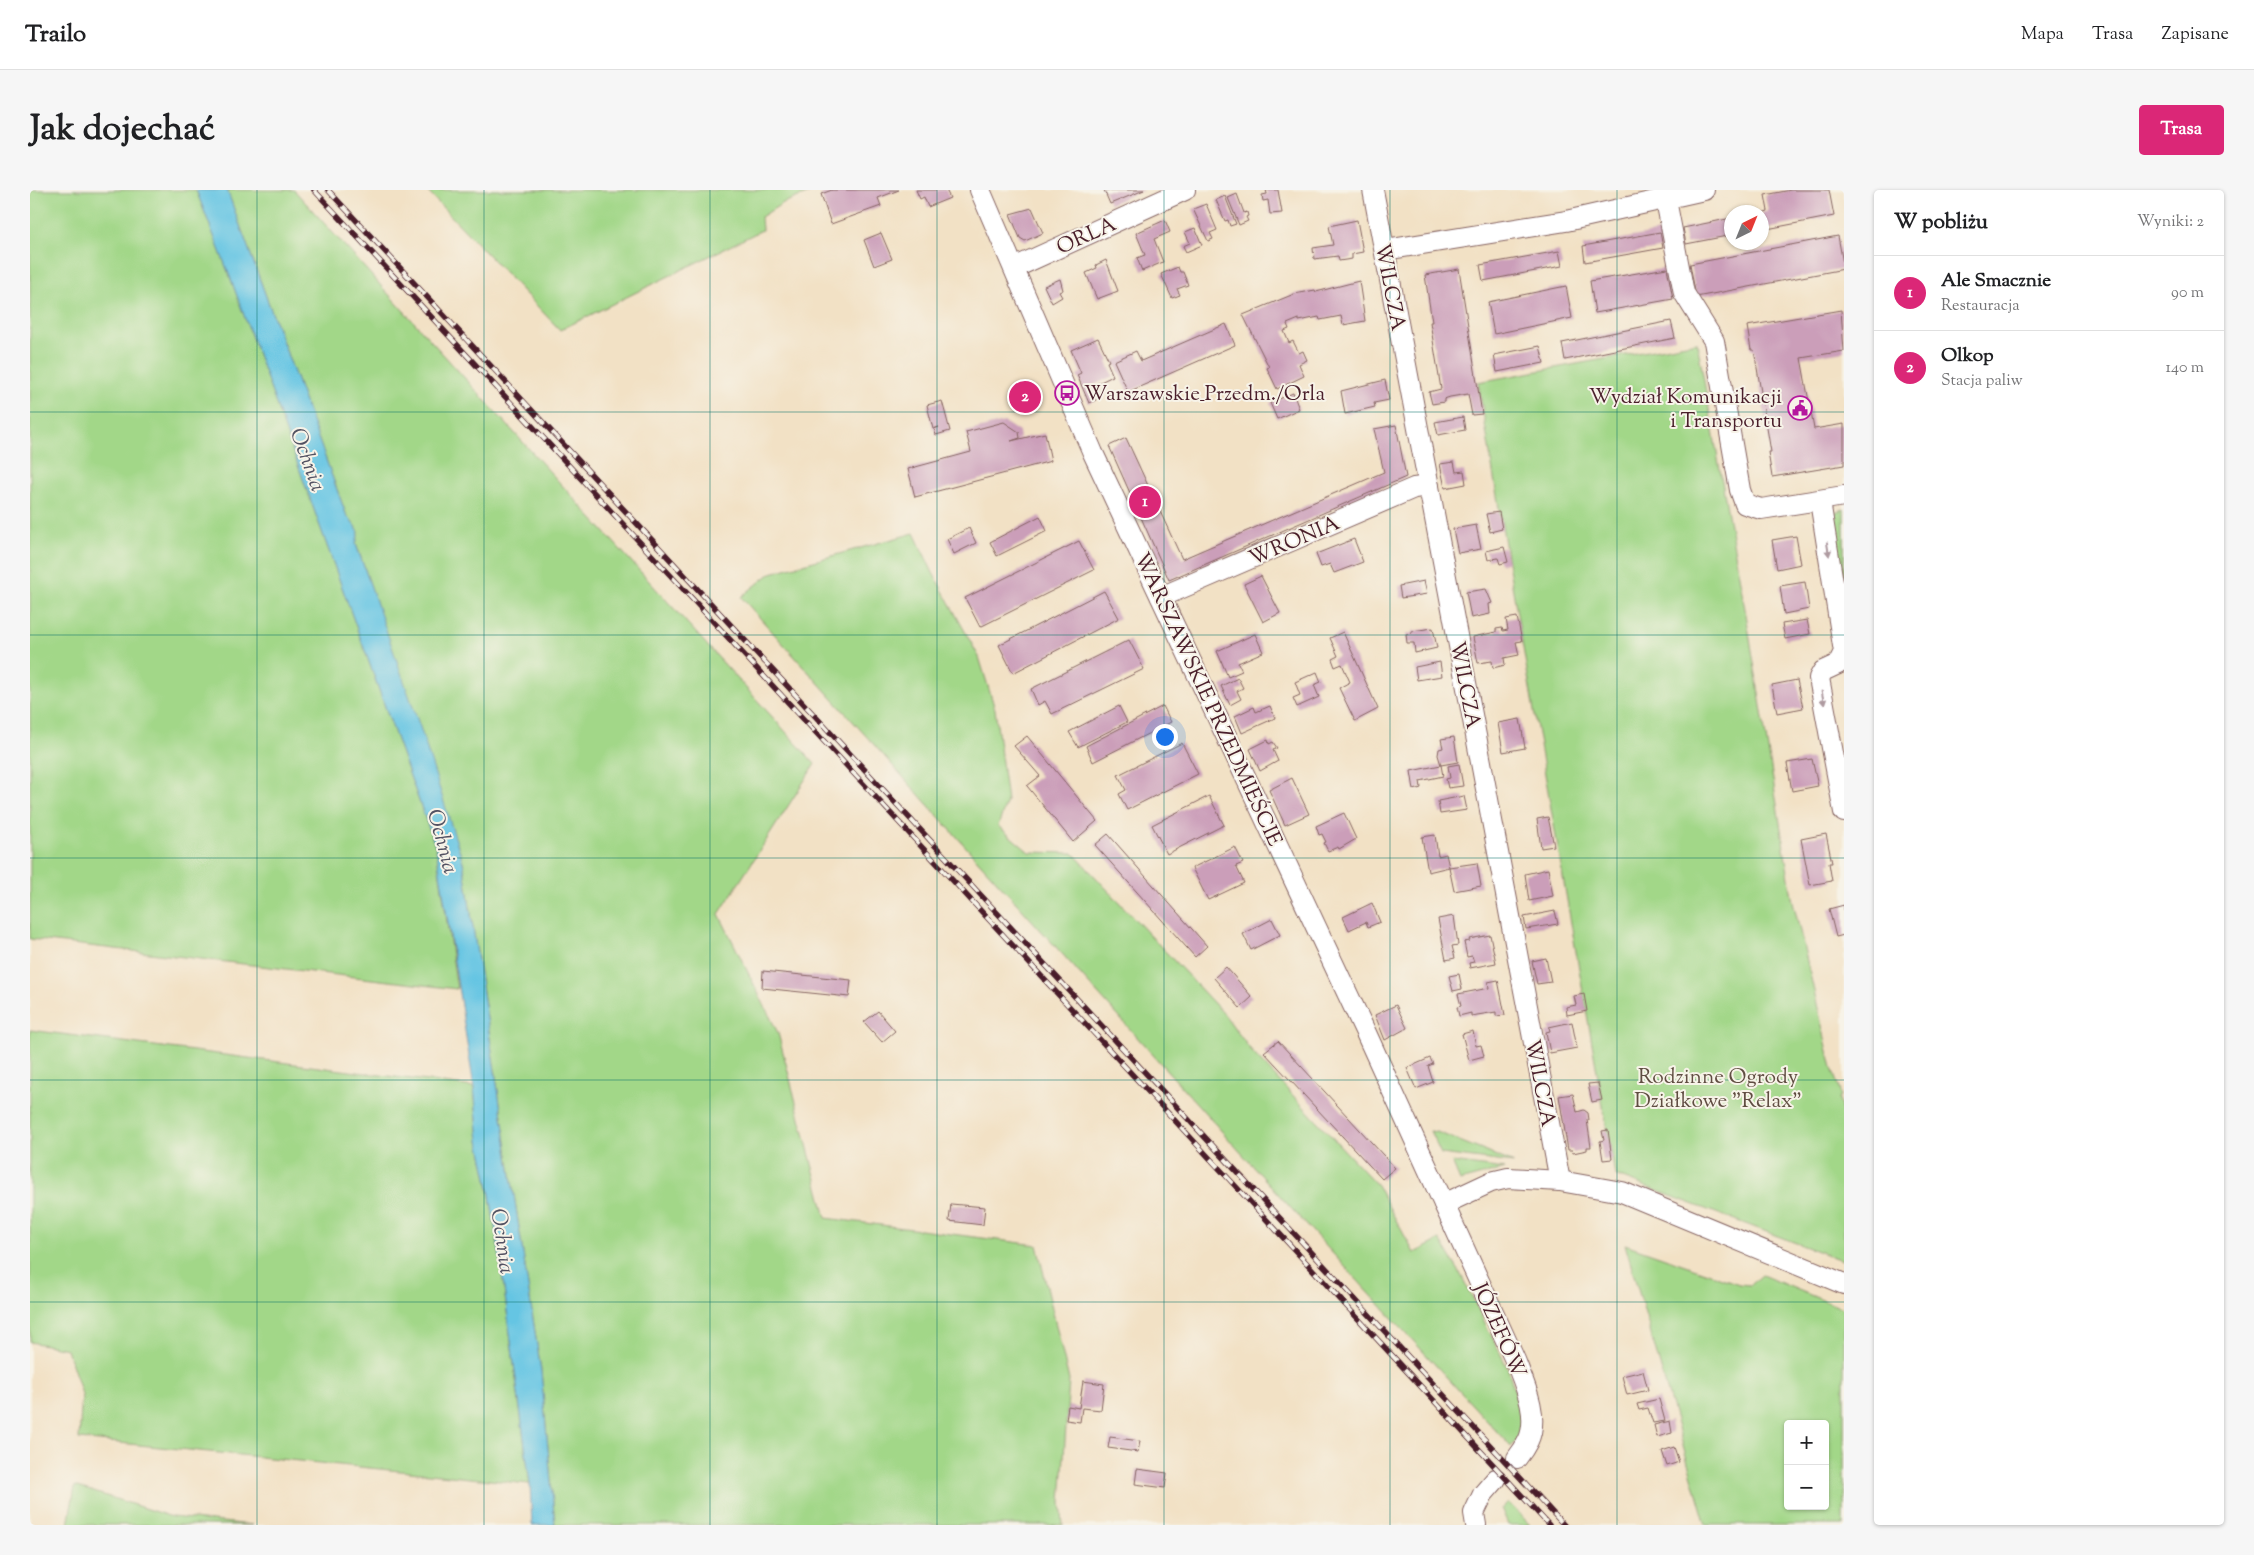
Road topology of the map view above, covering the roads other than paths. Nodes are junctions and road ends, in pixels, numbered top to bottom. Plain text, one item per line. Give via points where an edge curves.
1 (980, 190) edge
2 (1185, 190) edge
3 (1373, 190) edge
4 (1704, 190) edge
5 (1666, 200) junction
6 (1384, 250) junction
7 (1014, 268) junction
8 (1429, 486) junction
9 (1844, 496) edge
10 (1820, 501) junction
11 (1161, 597) junction
12 (1844, 812) edge
13 (1560, 1181) junction
14 (1444, 1204) junction
15 (1844, 1284) edge
16 (1517, 1458) dead end
17 (1496, 1479) dead end
18 (1476, 1525) edge

1 - 7 street, WARSZAWSKIE PRZEDMIEŚCIE
2 - 7 street, ORLA
3 - 6 street, WILCZA
4 - 5 street
5 - 6 street via 1566,221
5 - 10 street via 1684,293 1714,342 1745,504 1761,510
6 - 8 street, WILCZA
7 - 11 street, WARSZAWSKIE PRZEDMIEŚCIE via 1093,453
8 - 11 street, WRONIA via 1414,488
8 - 13 street, WILCZA
9 - 10 street
10 -> 12 street via 1844,652 1838,664 1823,671 1819,678
11 - 14 street, WARSZAWSKIE PRZEDMIEŚCIE
13 - 14 street via 1508,1178 1491,1182
13 - 15 street via 1622,1192
14 - 16 street, JÓZEFÓW via 1523,1381 1532,1413 1532,1426
17 - 18 street via 1483,1494 1474,1513

